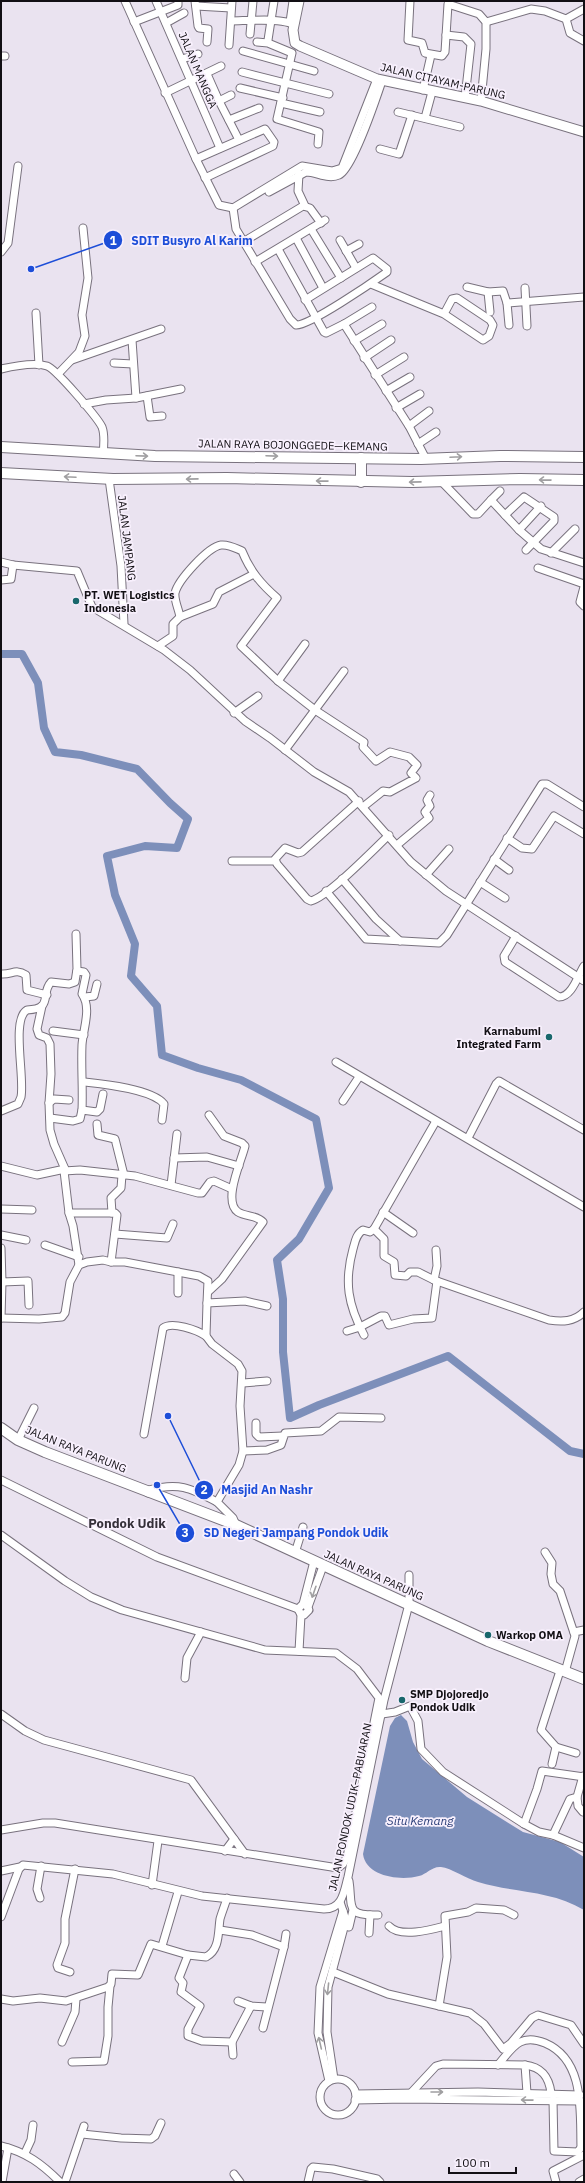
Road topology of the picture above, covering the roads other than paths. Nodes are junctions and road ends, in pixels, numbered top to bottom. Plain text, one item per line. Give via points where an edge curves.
1 (124, 1) edge
2 (156, 1) edge
3 (178, 1) edge
4 (253, 1) edge
5 (274, 1) edge
6 (293, 1) edge
7 (299, 1) edge
8 (410, 1) edge
9 (196, 4) edge
10 (232, 5) edge
11 (584, 9) edge
12 (161, 12) junction
13 (184, 13) dead end
14 (566, 19) junction
15 (231, 21) junction
16 (252, 21) junction
17 (271, 21) junction
18 (134, 22) junction
19 (486, 22) junction
20 (166, 23) junction
21 (292, 24) junction
22 (250, 34) dead end
23 (446, 35) junction
24 (268, 40) dead end
25 (584, 41) edge
26 (207, 42) dead end
27 (257, 42) dead end
28 (295, 43) junction
29 (228, 45) dead end
30 (288, 50) junction
31 (243, 51) dead end
32 (198, 54) dead end
33 (431, 55) junction
34 (182, 59) junction
35 (290, 65) junction
36 (220, 66) dead end
37 (314, 71) dead end
38 (242, 72) dead end
39 (207, 74) junction
40 (380, 80) junction
41 (190, 81) junction
42 (287, 82) junction
43 (240, 88) dead end
44 (428, 91) junction
45 (165, 93) junction
46 (329, 94) dead end
47 (231, 95) dead end
48 (465, 98) junction
49 (218, 101) junction
50 (282, 101) junction
51 (481, 101) junction
52 (259, 108) dead end
53 (320, 112) dead end
54 (398, 112) dead end
55 (412, 115) junction
56 (425, 118) junction
57 (229, 120) junction
58 (460, 127) dead end
59 (584, 132) edge
60 (239, 140) junction
61 (318, 144) dead end
62 (220, 148) junction
63 (380, 150) dead end
64 (196, 159) junction
65 (18, 166) dead end
66 (309, 169) junction
67 (299, 174) junction
68 (206, 178) junction
69 (305, 206) junction
70 (233, 211) junction
71 (83, 228) dead end
72 (311, 229) junction
73 (296, 238) junction
74 (340, 240) dead end
75 (243, 242) junction
76 (358, 244) dead end
77 (278, 249) junction
78 (346, 251) junction
79 (1, 252) edge
80 (254, 262) junction
81 (356, 268) junction
82 (341, 278) junction
83 (371, 284) junction
84 (467, 287) dead end
85 (323, 288) junction
86 (525, 288) dead end
87 (488, 292) junction
88 (584, 297) edge
89 (305, 300) junction
90 (526, 302) junction
91 (507, 303) junction
92 (372, 307) dead end
93 (490, 312) dead end
94 (36, 313) dead end
95 (444, 314) junction
96 (315, 317) junction
97 (344, 324) junction
98 (382, 324) dead end
99 (510, 325) dead end
100 (527, 326) dead end
101 (161, 329) dead end
102 (132, 340) junction
103 (391, 340) dead end
104 (354, 341) junction
105 (404, 357) dead end
106 (364, 358) junction
107 (68, 362) junction
108 (114, 363) dead end
109 (133, 364) junction
110 (40, 365) junction
111 (1, 369) edge
112 (58, 374) junction
113 (375, 375) junction
114 (410, 377) dead end
115 (181, 389) dead end
116 (386, 391) junction
117 (420, 394) dead end
118 (147, 396) junction
119 (136, 398) junction
120 (84, 404) junction
121 (396, 408) junction
122 (429, 411) dead end
123 (162, 416) dead end
124 (408, 426) junction
125 (436, 432) dead end
126 (418, 444) junction
127 (1, 447) edge
128 (103, 454) junction
129 (584, 457) edge
130 (361, 458) junction
131 (426, 459) junction
132 (1, 473) edge
133 (109, 479) junction
134 (584, 480) edge
135 (441, 481) junction
136 (361, 482) junction
137 (500, 491) dead end
138 (491, 500) junction
139 (541, 506) junction
140 (505, 515) junction
141 (575, 529) dead end
142 (519, 530) junction
143 (533, 543) junction
144 (526, 550) dead end
145 (551, 553) junction
146 (1, 562) edge
147 (584, 563) edge
148 (13, 565) junction
149 (538, 568) dead end
150 (254, 574) junction
151 (1, 580) edge
152 (584, 584) edge
153 (584, 587) edge
154 (584, 606) edge
155 (180, 617) junction
156 (124, 624) junction
157 (305, 644) dead end
158 (158, 646) junction
159 (344, 671) dead end
160 (278, 681) junction
161 (258, 696) dead end
162 (315, 710) junction
163 (234, 713) junction
164 (285, 750) junction
165 (430, 795) dead end
166 (361, 804) junction
167 (584, 807) edge
168 (584, 834) edge
169 (389, 836) junction
170 (507, 838) junction
171 (398, 845) junction
172 (449, 849) dead end
173 (494, 859) junction
174 (232, 861) dead end
175 (275, 861) junction
176 (509, 870) dead end
177 (426, 876) junction
178 (342, 880) junction
179 (480, 882) junction
180 (326, 891) junction
181 (505, 898) dead end
182 (466, 906) junction
183 (76, 934) dead end
184 (516, 936) junction
185 (400, 941) junction
186 (584, 966) edge
187 (77, 970) junction
188 (1, 974) edge
189 (578, 976) junction
190 (584, 981) edge
191 (97, 984) dead end
192 (47, 995) junction
193 (85, 997) junction
194 (42, 1006) junction
195 (53, 1031) dead end
196 (84, 1035) junction
197 (336, 1062) dead end
198 (359, 1077) junction
199 (84, 1082) junction
200 (103, 1094) dead end
201 (69, 1100) dead end
202 (343, 1101) dead end
203 (48, 1103) junction
204 (82, 1110) junction
205 (1, 1111) edge
206 (209, 1115) dead end
207 (50, 1118) junction
208 (162, 1120) dead end
209 (436, 1121) junction
210 (97, 1124) dead end
211 (584, 1130) edge
212 (177, 1134) dead end
213 (468, 1138) junction
214 (174, 1158) junction
215 (1, 1166) edge
216 (238, 1166) junction
217 (64, 1170) junction
218 (123, 1175) junction
219 (171, 1185) junction
220 (232, 1189) junction
221 (584, 1207) edge
222 (1, 1209) edge
223 (32, 1210) dead end
224 (383, 1212) junction
225 (69, 1213) junction
226 (112, 1213) junction
227 (173, 1224) dead end
228 (374, 1229) junction
229 (414, 1233) dead end
230 (115, 1234) junction
231 (1, 1235) edge
232 (26, 1240) dead end
233 (45, 1245) dead end
234 (1, 1248) edge
235 (436, 1250) dead end
236 (79, 1261) junction
237 (111, 1262) junction
238 (178, 1272) junction
239 (435, 1280) junction
240 (2, 1282) junction
241 (208, 1292) junction
242 (178, 1293) dead end
243 (207, 1303) junction
244 (30, 1305) dead end
245 (267, 1306) dead end
246 (584, 1312) edge
247 (1, 1318) edge
248 (360, 1327) junction
249 (347, 1331) dead end
250 (364, 1335) dead end
251 (206, 1336) junction
252 (267, 1381) dead end
253 (243, 1383) junction
254 (34, 1408) dead end
255 (381, 1418) dead end
256 (256, 1424) dead end
257 (1, 1428) edge
258 (1, 1433) edge
259 (144, 1434) dead end
260 (283, 1436) junction
261 (18, 1440) junction
262 (243, 1451) junction
263 (1, 1480) edge
264 (148, 1492) junction
265 (217, 1502) junction
266 (236, 1525) junction
267 (303, 1528) dead end
268 (1, 1535) edge
269 (545, 1552) dead end
270 (295, 1553) junction
271 (317, 1567) junction
272 (409, 1575) dead end
273 (409, 1606) junction
274 (303, 1609) junction
275 (584, 1630) edge
276 (201, 1632) junction
277 (574, 1632) junction
278 (299, 1651) junction
279 (562, 1673) junction
280 (185, 1678) dead end
281 (584, 1678) edge
282 (584, 1682) edge
283 (1, 1714) edge
284 (382, 1714) junction
285 (556, 1747) junction
286 (576, 1753) dead end
287 (552, 1764) dead end
288 (583, 1776) edge
289 (577, 1797) junction
290 (582, 1812) dead end
291 (524, 1824) junction
292 (1, 1830) edge
293 (553, 1835) junction
294 (234, 1839) junction
295 (158, 1841) junction
296 (584, 1848) edge
297 (225, 1851) junction
298 (245, 1854) junction
299 (20, 1866) junction
300 (41, 1866) junction
301 (75, 1869) junction
302 (1, 1871) edge
303 (348, 1877) junction
304 (152, 1885) junction
305 (178, 1892) junction
306 (40, 1898) dead end
307 (227, 1898) junction
308 (340, 1902) junction
309 (353, 1910) junction
310 (343, 1911) junction
311 (370, 1915) junction
312 (378, 1915) dead end
313 (514, 1915) dead end
314 (1, 1917) edge
315 (389, 1926) dead end
316 (445, 1926) junction
317 (220, 1930) junction
318 (369, 1933) dead end
319 (286, 1934) dead end
320 (162, 1946) junction
321 (284, 1947) junction
322 (188, 1955) junction
323 (70, 1972) dead end
324 (335, 1973) junction
325 (110, 1986) junction
326 (76, 1999) junction
327 (1, 2000) edge
328 (238, 2001) dead end
329 (251, 2006) junction
330 (439, 2006) junction
331 (267, 2007) junction
332 (263, 2028) dead end
333 (62, 2042) dead end
334 (232, 2042) junction
335 (584, 2044) edge
336 (508, 2054) junction
337 (233, 2055) dead end
338 (72, 2062) dead end
339 (498, 2065) junction
340 (522, 2065) junction
341 (332, 2080) junction
342 (412, 2092) junction
343 (527, 2093) junction
344 (356, 2097) junction
345 (552, 2097) junction
346 (580, 2098) junction
347 (405, 2099) junction
348 (161, 2123) dead end
349 (33, 2125) dead end
350 (5, 2147) edge
351 (25, 2153) junction
352 (584, 2155) edge
353 (234, 2174) dead end
354 (584, 2179) edge
355 (2, 2182) edge
356 (60, 2182) edge
357 (65, 2182) edge
358 (240, 2182) edge
359 (308, 2182) edge
360 (380, 2182) edge
361 (556, 2182) edge
362 (578, 2182) edge

1 - 18 street
2 - 12 street, JALAN MANGGA
3 - 12 street via 178,5
4 - 16 street
5 - 17 street
6 - 21 street
7 - 21 main road
8 - 33 street via 408,40 422,43 424,53
9 - 10 street
9 - 26 street via 198,26 208,29
10 - 15 street
11 - 14 street
12 - 18 street
12 - 20 street, JALAN MANGGA
13 - 20 street
14 - 19 street via 531,9
14 - 25 street via 570,32
15 - 16 street
15 - 29 street
16 - 17 street
16 - 22 street
17 - 21 street
17 - 24 street
18 - 45 street
19 - 23 street via 479,14 448,4
19 - 51 street
20 - 34 street, JALAN MANGGA
21 - 28 main road
23 - 33 street via 444,54
23 - 48 street via 464,37 471,44
27 - 30 street
28 - 30 street
28 - 40 main road, JALAN CITAYAM-PARUNG
30 - 35 street via 292,55
31 - 35 street
32 - 34 street
33 - 44 street
34 - 41 street, JALAN MANGGA
35 - 37 street
35 - 42 street
36 - 39 street
38 - 42 street
39 - 41 street
39 - 49 street
40 - 44 main road, JALAN CITAYAM-PARUNG
40 - 66 street via 346,171 338,176 331,176
41 - 45 street
41 - 62 street, JALAN MANGGA
42 - 46 street
42 - 50 street
43 - 50 street
44 - 48 main road, JALAN CITAYAM-PARUNG
44 - 56 street
45 - 64 street
47 - 49 street
48 - 51 main road, JALAN CITAYAM-PARUNG
49 - 57 street
50 - 53 street
50 - 61 street via 277,120 317,131 320,135
51 - 59 main road, JALAN CITAYAM-PARUNG
52 - 57 street
54 - 55 street
55 - 56 street
55 - 63 street via 400,154
56 - 58 street
57 - 60 street
60 - 62 street
60 - 68 street via 266,129 275,144
62 - 64 street
64 - 68 street
65 - 79 street via 9,237 7,246
66 - 67 street
66 - 70 street via 300,167
67 - 69 street via 298,191
67 - 70 street
68 - 70 street via 220,205
69 - 72 street via 323,222
69 - 75 street
70 - 75 street via 236,228
71 - 107 street via 88,278 82,315 85,336 80,350
72 - 73 street
72 - 82 street
73 - 77 street
73 - 85 street
74 - 78 street
75 - 80 street
76 - 78 street
77 - 80 street
77 - 89 street
78 - 81 street
80 - 96 street via 293,323 300,325
81 - 82 street
81 - 83 street via 374,258 387,269 387,272
82 - 85 street
83 - 95 street
83 - 96 street
84 - 87 street
85 - 89 street
86 - 90 street
87 - 91 street via 503,291
87 - 93 street
88 - 90 street
89 - 96 street
90 - 91 street
90 - 100 street
91 - 99 street
92 - 97 street
94 - 110 street
95 - 95 street via 452,299 456,298 490,320 493,325 489,336 484,340
96 - 97 street via 325,333
97 - 104 street
98 - 104 street
101 - 102 street
102 - 107 street
102 - 109 street
103 - 106 street
104 - 106 street
105 - 113 street
106 - 113 street
107 - 112 street
108 - 109 street
109 - 119 street
110 - 111 street
110 - 112 street via 53,369
112 - 120 street
113 - 116 street
114 - 116 street
115 - 118 street
116 - 121 street
117 - 121 street
118 - 119 street
118 - 123 street via 150,417
119 - 120 street
120 - 128 street via 102,428
121 - 124 street
122 - 124 street
124 - 126 street
125 - 126 street
126 - 131 street
127 - 128 highway, JALAN RAYA BOJONGGEDE—KEMANG
128 -> 130 highway, JALAN RAYA BOJONGGEDE—KEMANG
131 -> 129 highway, JALAN RAYA BOJONGGEDE—KEMANG via 500,456
130 - 131 highway, JALAN RAYA BOJONGGEDE—KEMANG
130 - 136 highway
133 -> 132 highway
136 -> 133 highway via 227,478
133 - 156 street, JALAN JAMPANG via 121,566
134 -> 135 highway
135 -> 136 highway
135 - 138 street via 474,514 478,514
137 - 138 street
138 - 140 street
139 - 140 street via 524,497
139 - 142 street
139 - 143 street via 555,519
140 - 142 street
141 - 145 street
142 - 143 street
143 - 144 street
143 - 145 street
145 - 147 street
146 - 148 street
148 - 151 street via 11,579
148 - 156 street via 77,571 92,607
149 - 152 street
150 - 155 street via 219,592 213,604
150 - 155 street via 242,551 221,545 212,548 178,584 174,595
150 - 160 street via 277,598 241,646
153 - 154 street via 580,603
155 - 158 street via 173,624 172,637
156 - 158 street
157 - 160 street
158 - 163 street via 190,670
159 - 162 street
160 - 162 street
161 - 163 street
162 - 164 street
162 - 166 street via 364,742 363,747 376,761 390,752 409,757 417,765 411,773 416,778 390,792 383,791
163 - 164 street
164 - 166 street via 314,772 349,792
165 - 171 street via 427,800 430,806 425,812 429,818
166 - 169 street
166 - 175 street via 302,852 285,848
167 - 170 street via 543,784
168 - 170 street via 554,816 530,849 522,848
169 - 171 street
169 - 178 street
170 - 173 street
171 - 177 street
172 - 177 street
173 - 176 street
173 - 179 street
174 - 175 street
175 - 180 street via 308,900 313,900
177 - 182 street
178 - 180 street
178 - 185 street via 376,919
179 - 181 street
179 - 182 street
180 - 185 street via 366,939
182 - 184 street
182 - 185 street via 440,942 435,944
183 - 187 street
184 - 189 street
184 - 189 street via 504,956 505,962 556,995 564,997
186 - 189 street
187 - 192 street via 74,983 51,982
187 - 193 street via 86,973 82,994
188 - 192 street via 14,970 21,972 26,975 27,990
189 - 190 street
191 - 193 street via 94,996
192 - 194 street
193 - 196 street via 87,1015
194 - 203 street via 37,1029 50,1044 51,1074
194 - 205 street via 28,1010 22,1015 19,1031 21,1097 18,1104
195 - 196 street
196 - 199 street
197 - 198 street
198 - 202 street
198 - 209 street
199 - 204 street
199 - 208 street via 129,1088 159,1100 164,1103
200 - 204 street via 99,1111
201 - 203 street via 54,1099
203 - 207 street
204 - 207 street via 78,1121
206 - 216 street via 224,1136 244,1145
207 - 217 street via 50,1130
209 - 213 street
209 - 224 street
210 - 218 street via 98,1135 115,1139
211 - 213 street via 499,1081
212 - 214 street
213 - 221 street
214 - 216 street via 207,1157
214 - 219 street
215 - 217 street via 37,1175
216 - 220 street
217 - 218 street
217 - 225 street
218 - 219 street
218 - 226 street via 121,1188 111,1198
219 - 220 street via 202,1193 210,1182 214,1181
220 - 241 street via 236,1210 259,1218 263,1222 222,1279
222 - 223 street
224 - 228 street
224 - 229 street
225 - 226 street
225 - 236 street
226 - 230 street via 117,1215
227 - 230 street via 167,1238
228 - 239 street via 384,1240 384,1256 394,1262 395,1275 406,1276 413,1271
228 - 248 street via 370,1232 363,1230 357,1235 348,1273 348,1290
230 - 237 street
231 - 232 street
233 - 236 street
234 - 240 street
235 - 239 street
236 - 237 street
236 - 247 street via 68,1286 62,1317
237 - 238 street via 125,1262
238 - 241 street via 205,1278 208,1281
238 - 242 street
239 - 246 street via 549,1320 560,1322 577,1319
239 - 248 street via 432,1318 413,1319 389,1325 385,1316 381,1316
240 - 244 street via 28,1281
240 - 247 street
241 - 243 street
243 - 245 street via 245,1301
243 - 251 street
248 - 249 street
248 - 250 street
251 - 253 street via 241,1368
251 - 259 street via 178,1327 163,1328
252 - 253 street
253 - 262 street via 240,1406
254 - 261 street
255 - 260 street via 341,1416 321,1431 287,1432
256 - 260 street via 256,1434 259,1437
257 - 261 highway, JALAN RAYA PARUNG
258 - 264 highway, JALAN RAYA PARUNG via 43,1455
260 - 262 street via 281,1445 267,1450
261 - 264 highway, JALAN RAYA PARUNG
262 - 265 street via 239,1466
263 - 274 street via 157,1557
264 - 265 street via 167,1485 182,1487
264 - 266 highway, JALAN RAYA PARUNG
264 - 271 highway, JALAN RAYA PARUNG
265 - 266 street via 233,1518
266 - 270 highway, JALAN RAYA PARUNG
267 - 270 street
268 - 276 street via 91,1597 122,1610
269 - 277 street via 552,1563 552,1584 560,1591
270 - 273 highway, JALAN RAYA PARUNG
271 - 273 highway, JALAN RAYA PARUNG
271 - 274 street
272 - 273 street, JALAN PONDOK UDIK–PABUARAN
273 - 279 highway, JALAN RAYA PARUNG via 487,1645
273 - 284 street, JALAN PONDOK UDIK–PABUARAN
274 - 278 street via 299,1626
275 - 277 street
276 - 278 street via 265,1650
276 - 280 street via 187,1658
277 - 279 street via 574,1640
278 - 298 street via 330,1651 342,1656 357,1669 379,1698 347,1857 344,1864 338,1868
279 - 281 highway, JALAN RAYA PARUNG
279 - 282 highway, JALAN RAYA PARUNG
279 - 285 street via 541,1730
283 - 294 street via 44,1740 191,1780
284 - 291 street via 410,1706 418,1721 421,1749 428,1757 443,1772
284 - 303 street, JALAN PONDOK UDIK–PABUARAN
285 - 286 street
285 - 287 street
288 - 289 street
288 - 291 street via 542,1771 538,1790
289 - 290 street
289 - 293 street via 570,1798
291 - 293 street via 539,1832
292 - 295 street via 43,1823
293 - 296 street
294 - 297 street
294 - 298 street
295 - 297 street
295 - 304 street
297 - 298 street
299 - 300 street, JALAN PONDOK UDIK–PABUARAN
299 - 302 street, JALAN PONDOK UDIK–PABUARAN
299 - 314 street
300 - 301 street, JALAN PONDOK UDIK–PABUARAN
300 - 306 street via 38,1889
301 - 304 street, JALAN PONDOK UDIK–PABUARAN via 113,1874
301 - 323 street via 65,1919 65,1943 57,1965 58,1968
303 - 308 street, JALAN PONDOK UDIK–PABUARAN
303 - 309 street via 350,1904
304 - 305 street, JALAN PONDOK UDIK–PABUARAN
305 - 307 street, JALAN PONDOK UDIK–PABUARAN
305 - 320 street
307 - 308 street, JALAN PONDOK UDIK–PABUARAN via 331,1909
307 - 317 street
308 - 310 street
309 - 311 street via 358,1914
309 - 324 street
310 - 324 street via 346,1920
341 -> 310 street via 318,2033 320,1987
311 - 312 street
311 - 318 street
313 - 316 street via 504,1910 476,1908 448,1915 444,1920
315 - 316 street via 393,1930 404,1932
316 - 330 street via 447,1957
317 - 321 street via 252,1935
317 - 322 street via 210,1955 200,1958
319 - 321 street
320 - 322 street
320 - 325 street via 149,1946 138,1975 112,1974
321 - 331 street
322 - 334 street via 179,1978 183,1983 181,1992 200,2006 187,2035 202,2041
324 - 330 street via 388,1994
324 -> 341 street via 328,1987 327,2032
325 - 326 street
325 - 338 street via 104,2061
326 - 327 street
326 - 333 street via 75,2012
328 - 329 street
329 - 331 street
329 - 334 street
330 - 335 street via 474,2015 503,2049 532,2018 538,2015 571,2024
331 - 332 street
334 - 337 street
336 - 339 street
336 - 340 street
336 - 346 street via 518,2042 527,2039 550,2046 571,2066
339 - 340 street
339 - 342 street via 439,2064
340 - 343 street
340 - 345 street via 533,2066 542,2071 549,2080
341 - 344 street via 347,2081
341 - 344 street via 322,2089 320,2098 329,2112 345,2113 352,2108
342 -> 343 street
342 - 344 street
342 - 347 street
343 - 345 street
344 - 347 street
345 - 346 street
345 - 346 street via 554,2151 576,2153 581,2147
345 -> 347 street
348 - 357 street via 151,2139 121,2138 83,2130
349 - 351 street via 31,2140
350 - 351 street
350 - 355 street
351 - 356 street
352 - 361 street via 553,2171
353 - 358 street
354 - 362 street
359 - 360 street via 313,2167 333,2169 377,2179

